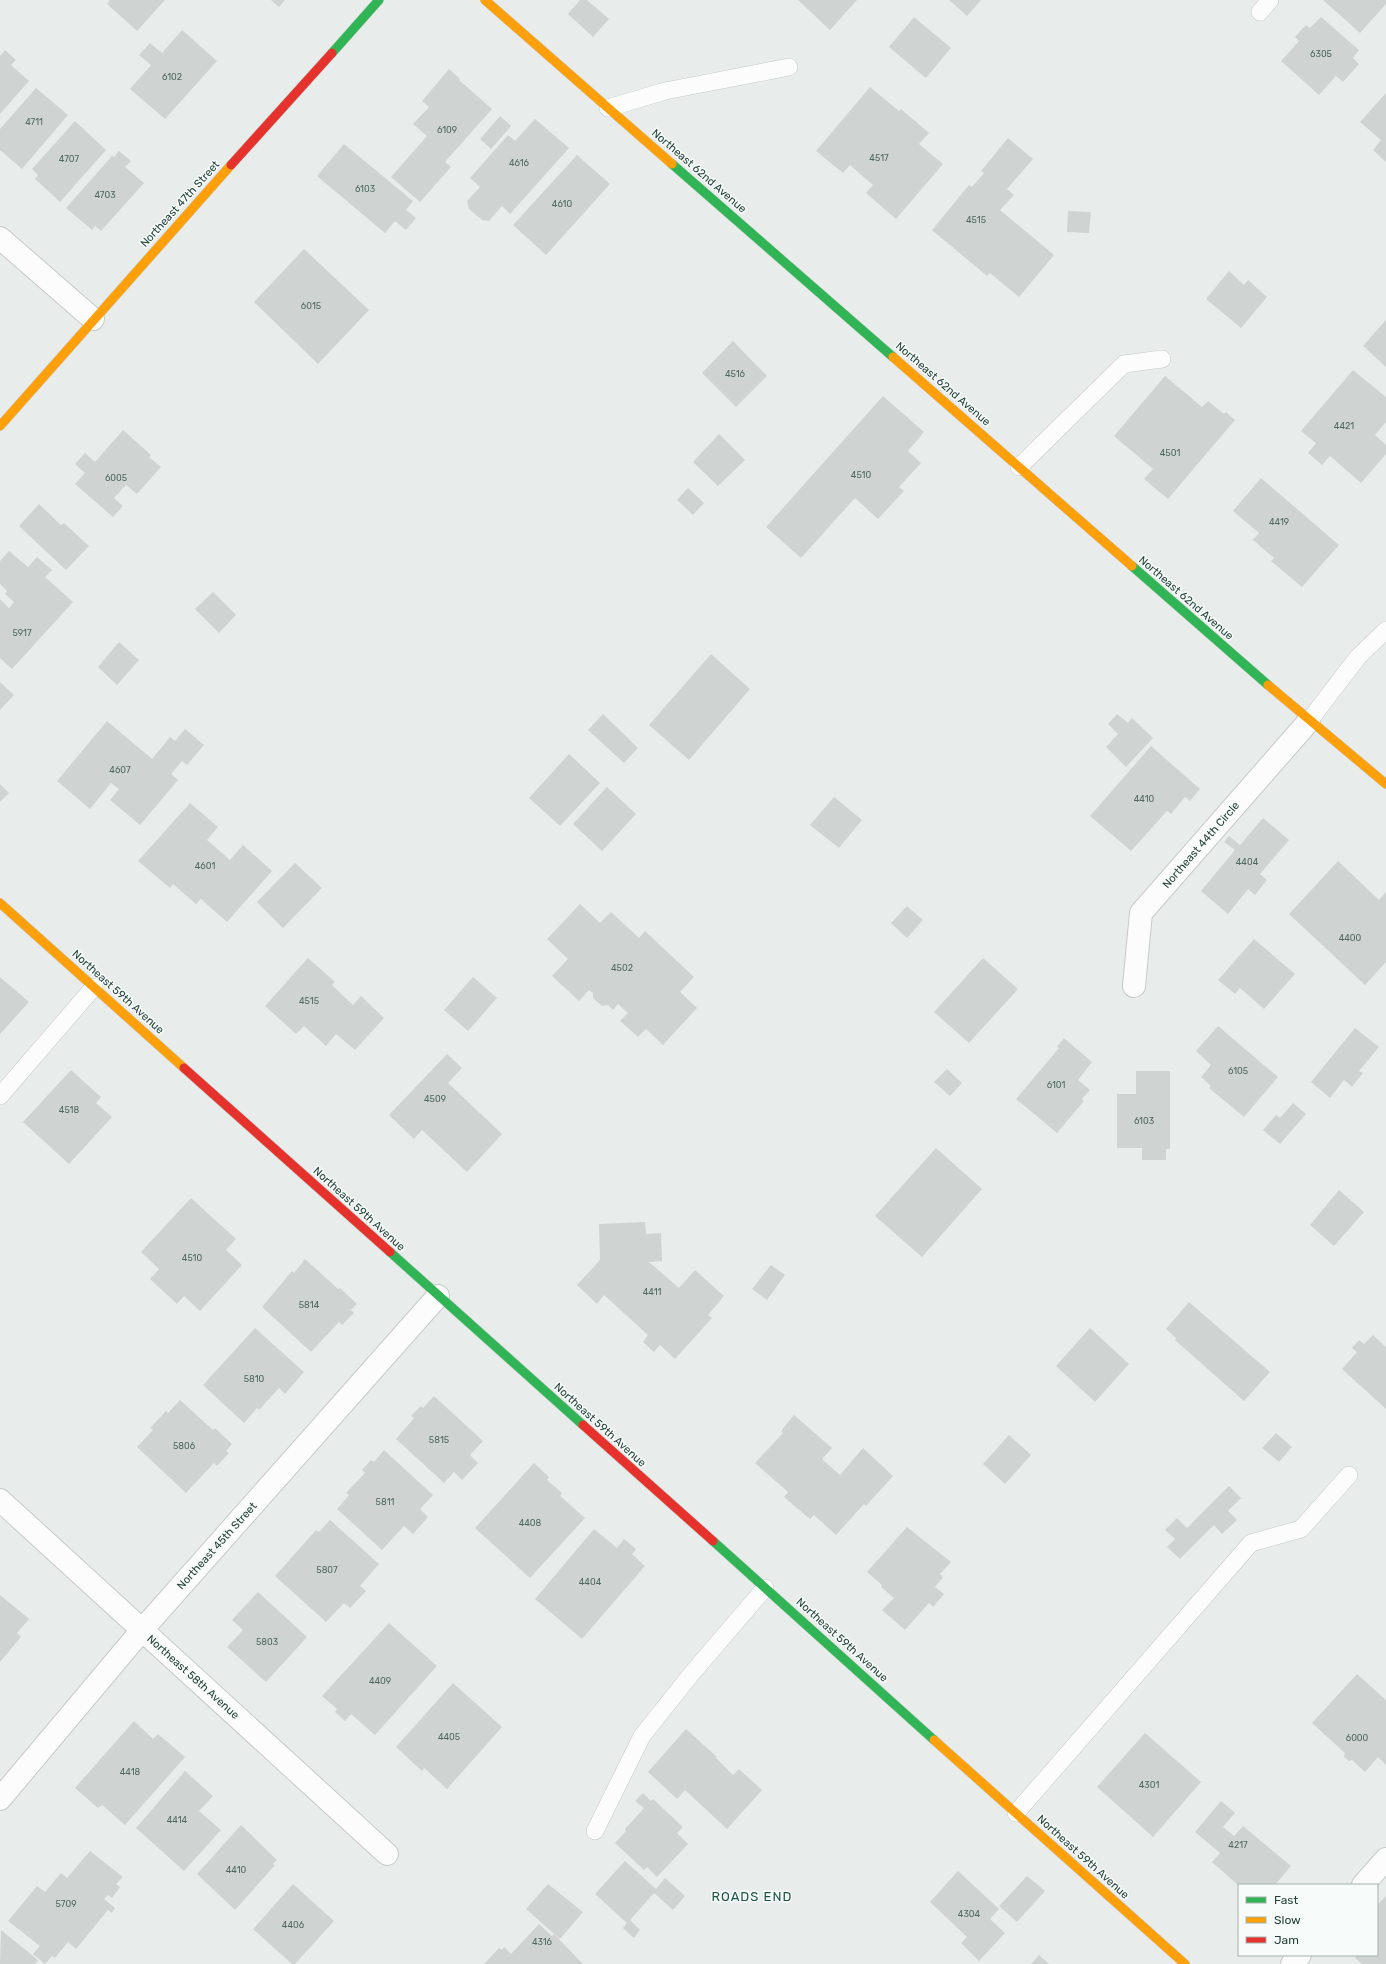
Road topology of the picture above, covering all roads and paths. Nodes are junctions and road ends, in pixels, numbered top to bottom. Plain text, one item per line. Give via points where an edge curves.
1 (379, 0) edge
2 (485, 0) edge
3 (789, 67) dead end
4 (608, 108) junction
5 (0, 238) edge
6 (93, 319) junction
7 (1162, 359) dead end
8 (0, 426) edge
9 (1019, 467) junction
10 (1386, 630) edge
11 (1309, 721) junction
12 (1386, 784) edge
13 (0, 903) edge
14 (1134, 986) dead end
15 (94, 987) junction
16 (0, 1096) edge
17 (438, 1296) junction
18 (1349, 1475) dead end
19 (0, 1500) edge
20 (765, 1588) junction
21 (142, 1630) junction
22 (0, 1799) edge
23 (1016, 1813) junction
24 (595, 1831) dead end
25 (387, 1854) dead end
26 (1386, 1859) edge
27 (1364, 1884) edge
28 (1299, 1956) edge
29 (1185, 1964) edge
30 (1292, 1964) edge

1 - 6 street, Northeast 47th Street
2 - 4 street, Northeast 62nd Avenue
3 - 4 lane via 665,91
4 - 9 street, Northeast 62nd Avenue
5 - 6 street
6 - 8 street, Northeast 47th Street
7 - 9 lane via 1124,364
9 - 11 street, Northeast 62nd Avenue
10 - 11 lane via 1358,657
11 - 12 street, Northeast 62nd Avenue
11 - 14 street, Northeast 44th Circle via 1141,913
13 - 15 street, Northeast 59th Avenue
15 - 16 lane
15 - 17 street, Northeast 59th Avenue
17 - 20 street, Northeast 59th Avenue
17 - 21 street, Northeast 45th Street
18 - 23 lane via 1301,1529 1251,1543
19 - 21 street, Northeast 58th Avenue
20 - 23 street, Northeast 59th Avenue
20 - 24 lane via 642,1736
21 - 22 street, Northeast 45th Street
21 - 25 street, Northeast 58th Avenue
23 - 29 street, Northeast 59th Avenue
26 - 27 street
28 - 30 street

